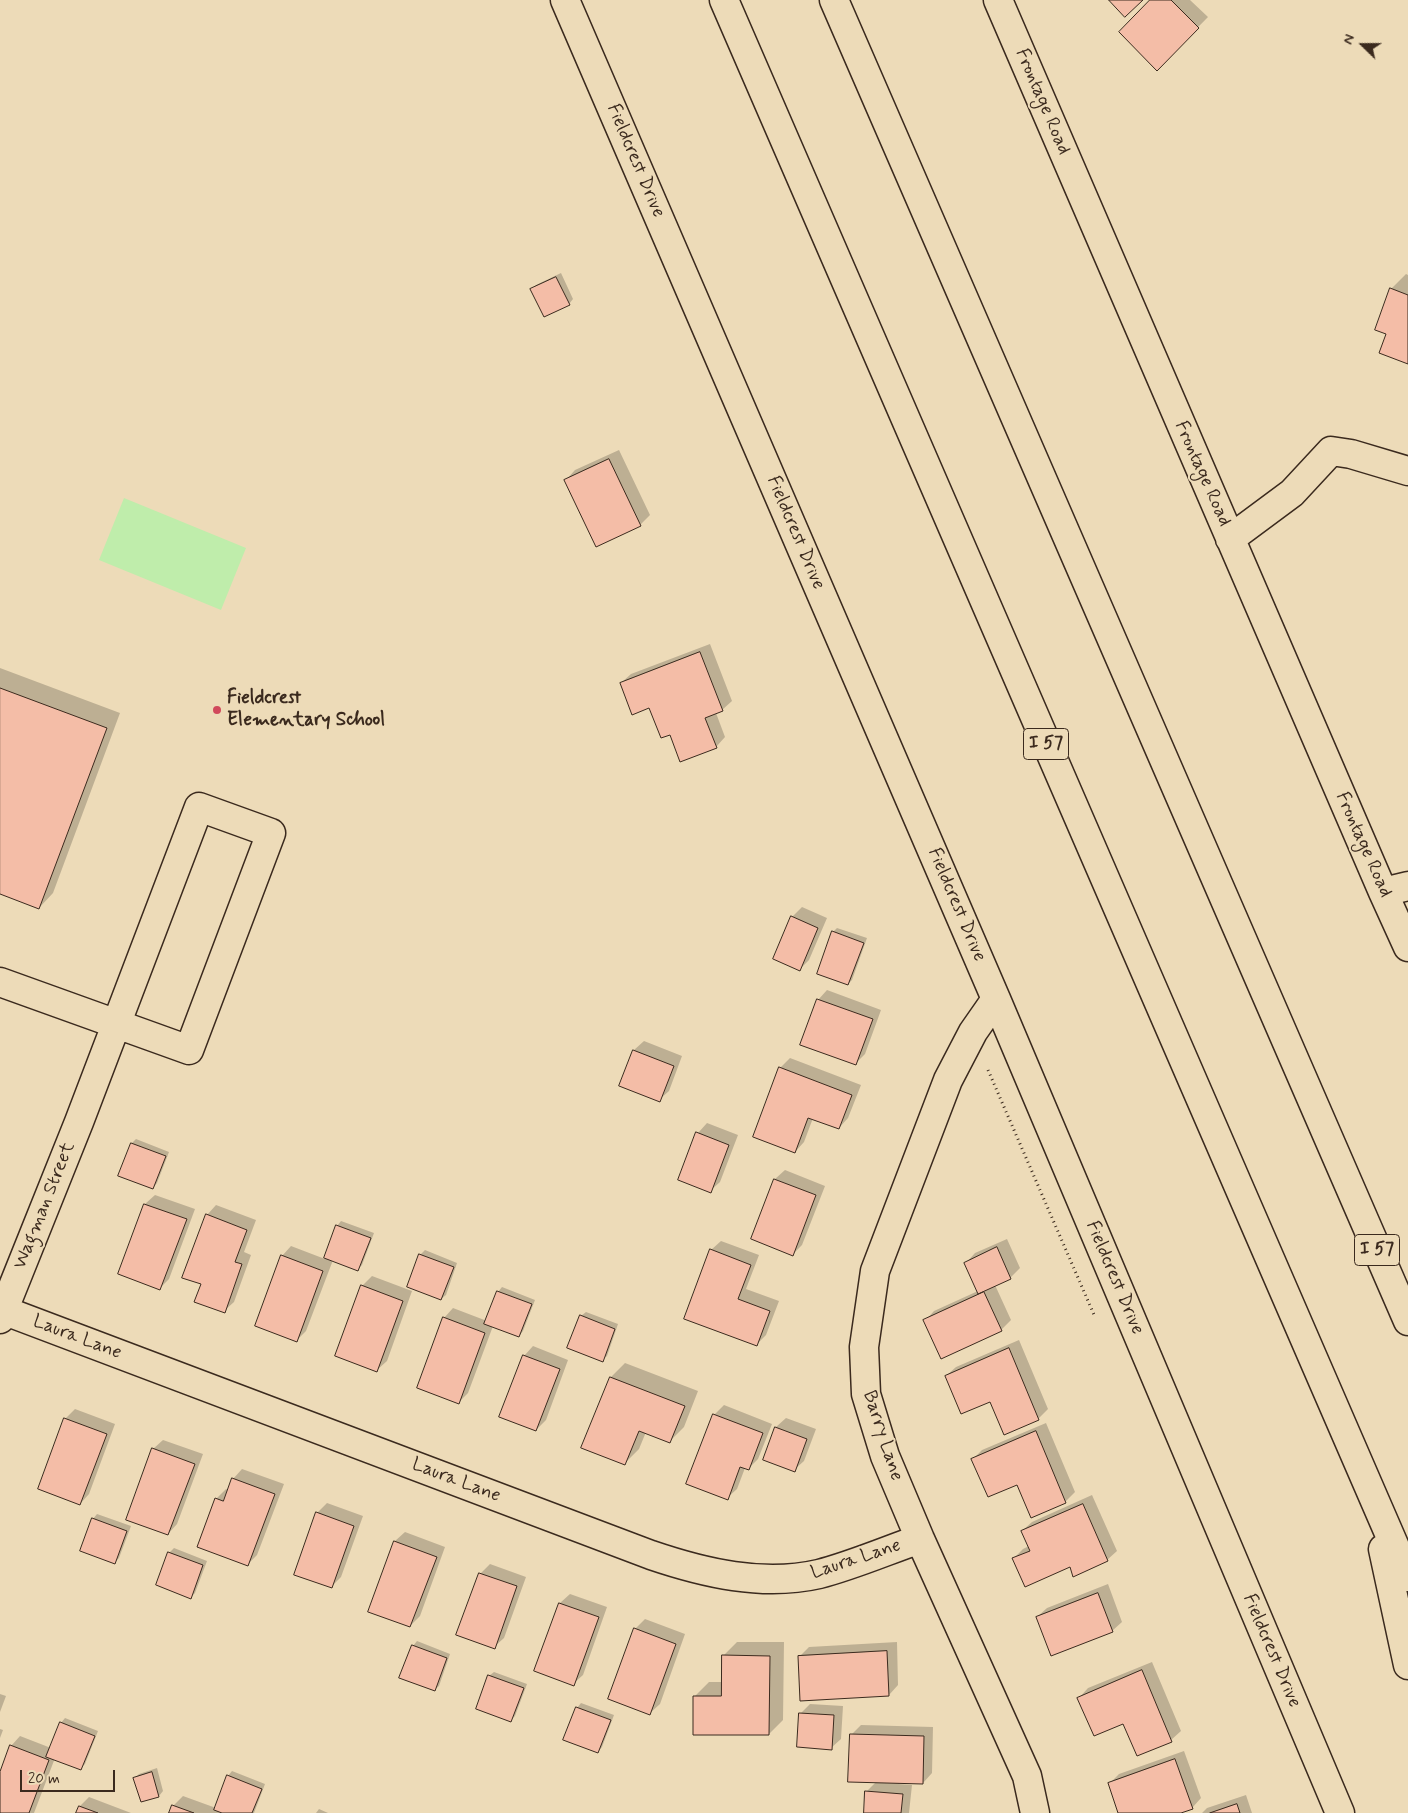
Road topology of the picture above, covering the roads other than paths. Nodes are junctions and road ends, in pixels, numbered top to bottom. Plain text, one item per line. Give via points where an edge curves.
1 (565, 0) edge
2 (724, 0) edge
3 (834, 0) edge
4 (998, 0) edge
5 (1408, 471) edge
6 (1230, 539) junction
7 (1395, 889) edge
8 (1408, 946) edge
9 (0, 982) edge
10 (996, 999) junction
11 (116, 1023) junction
12 (1346, 1180) junction
13 (1408, 1272) edge
14 (1, 1312) edge
15 (1408, 1321) edge
16 (1370, 1487) junction
17 (920, 1539) junction
18 (1408, 1577) edge
19 (1408, 1664) edge
20 (1035, 1813) edge
21 (1340, 1813) edge

1 - 10 main road, Fieldcrest Drive
2 - 16 main road, I 57
3 - 12 main road, I 57
4 - 6 main road, Frontage Road
5 - 6 main road via 1332,451 1292,493
6 - 7 main road, Frontage Road
7 - 8 main road, Frontage Road
9 - 11 main road
10 - 17 main road, Barry Lane via 973,1032 948,1080 874,1271 864,1347 866,1394 885,1456
10 - 21 main road, Fieldcrest Drive
11 - 11 main road via 198,807 271,833 189,1050
11 - 14 main road, Wagman Street
12 - 13 main road
12 - 15 main road, I 57
14 - 17 main road, Laura Lane via 651,1555 709,1572 747,1578 820,1574
16 - 18 main road, I 57
16 - 19 main road
17 - 20 main road, Barry Lane via 1027,1776

